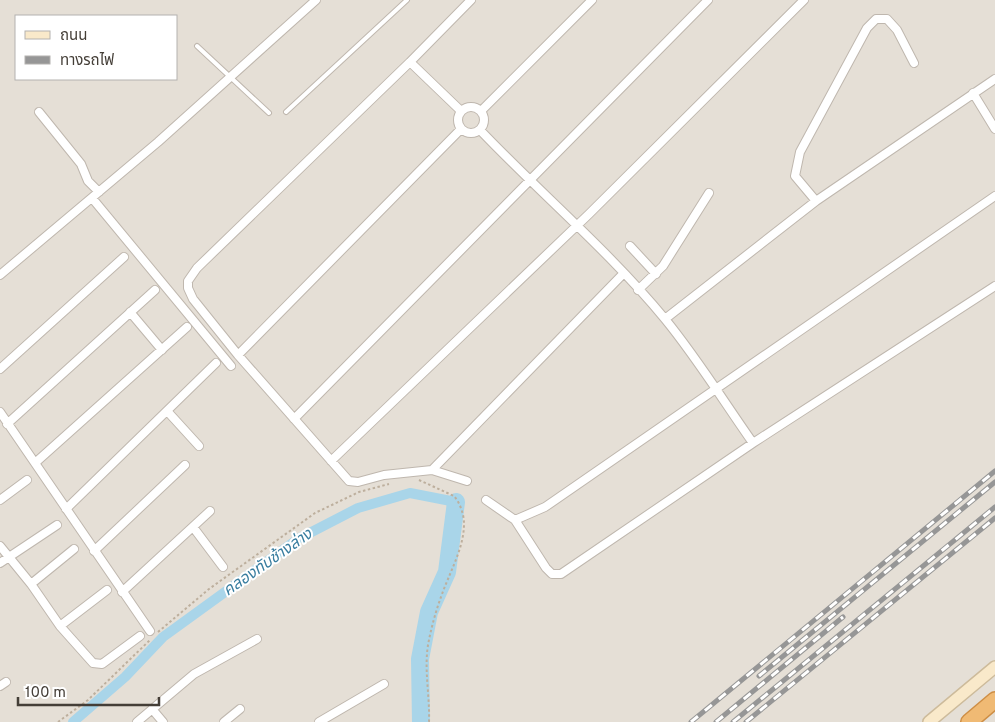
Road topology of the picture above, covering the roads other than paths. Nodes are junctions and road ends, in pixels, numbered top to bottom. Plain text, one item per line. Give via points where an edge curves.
1 (316, 0) edge
2 (407, 0) edge
3 (471, 0) edge
4 (592, 0) edge
5 (708, 0) edge
6 (804, 0) edge
7 (197, 46) dead end
8 (410, 62) junction
9 (914, 63) dead end
10 (230, 77) junction
11 (995, 79) edge
12 (973, 93) junction
13 (461, 111) junction
14 (481, 111) junction
15 (39, 112) dead end
16 (286, 112) dead end
17 (269, 113) dead end
18 (461, 128) junction
19 (995, 129) edge
20 (480, 130) junction
21 (530, 182) junction
22 (709, 193) dead end
23 (95, 195) junction
24 (995, 196) edge
25 (816, 201) junction
26 (577, 226) junction
27 (630, 246) dead end
28 (124, 257) dead end
29 (622, 274) junction
30 (656, 274) junction
31 (0, 275) edge
32 (995, 286) edge
33 (156, 290) dead end
34 (638, 290) junction
35 (130, 312) junction
36 (665, 319) junction
37 (186, 327) dead end
38 (162, 350) junction
39 (238, 356) junction
40 (216, 363) dead end
41 (231, 366) dead end
42 (0, 369) edge
43 (715, 389) junction
44 (0, 412) edge
45 (168, 412) junction
46 (294, 419) junction
47 (7, 424) junction
48 (753, 443) junction
49 (199, 446) dead end
50 (331, 461) junction
51 (35, 463) junction
52 (186, 465) dead end
53 (432, 470) junction
54 (28, 480) dead end
55 (467, 481) dead end
56 (0, 500) edge
57 (486, 500) dead end
58 (66, 509) junction
59 (210, 511) dead end
60 (515, 520) junction
61 (58, 525) dead end
62 (193, 527) junction
63 (0, 546) edge
64 (74, 549) dead end
65 (94, 551) junction
66 (9, 557) junction
67 (0, 563) edge
68 (223, 567) dead end
69 (31, 584) junction
70 (107, 590) dead end
71 (122, 592) junction
72 (60, 626) junction
73 (150, 631) dead end
74 (140, 636) dead end
75 (257, 639) dead end
76 (995, 667) edge
77 (384, 684) dead end
78 (995, 700) edge
79 (240, 709) dead end
80 (152, 710) junction
81 (138, 722) edge
82 (163, 722) edge
83 (224, 722) edge
84 (318, 722) edge
85 (929, 722) edge
86 (969, 722) edge

1 - 10 street
2 - 16 lane
3 - 8 street
4 - 14 street
5 - 21 street
6 - 26 street
7 - 10 lane
8 - 13 street
8 - 39 street via 190,275 188,288 194,299
9 - 25 street via 897,30 887,19 876,19 867,28 796,165 795,176
10 - 17 lane
10 - 23 street
11 - 12 street
12 - 19 street
12 - 25 street
13 - 14 street via 469,107
13 - 18 street via 458,118
14 - 20 street via 484,123
15 - 23 street via 81,164
18 - 20 street via 468,133
18 - 39 street
20 - 21 street
21 - 26 street
21 - 46 street
22 - 30 street via 686,233
23 - 31 street
23 - 41 street
24 - 43 street
25 - 36 street
26 - 29 street
26 - 50 street
27 - 30 street
28 - 42 street
29 - 34 street
29 - 53 street
30 - 34 street
32 - 48 street
33 - 35 street
34 - 36 street
35 - 38 street
35 - 47 street
36 - 43 street
37 - 38 street
38 - 51 street
39 - 46 street
40 - 45 street
43 - 48 street
43 - 60 street via 545,507
44 - 47 street
45 - 49 street
45 - 58 street
46 - 50 street
47 - 51 street
48 - 60 street via 561,574 552,574 546,568
50 - 53 street via 350,481 358,482 384,475
51 - 58 street
52 - 65 street
53 - 55 street
54 - 56 street
57 - 60 street
58 - 65 street
59 - 62 street
61 - 66 street
62 - 68 street
62 - 71 street
63 - 66 street
64 - 69 street
65 - 71 street
66 - 67 street
66 - 69 street
69 - 72 street
70 - 72 street
71 - 73 street
72 - 74 street via 87,659 97,664 102,664
75 - 80 street via 194,674
76 - 85 main road
77 - 84 street
78 - 86 highway
79 - 83 street
80 - 81 street
80 - 82 street

